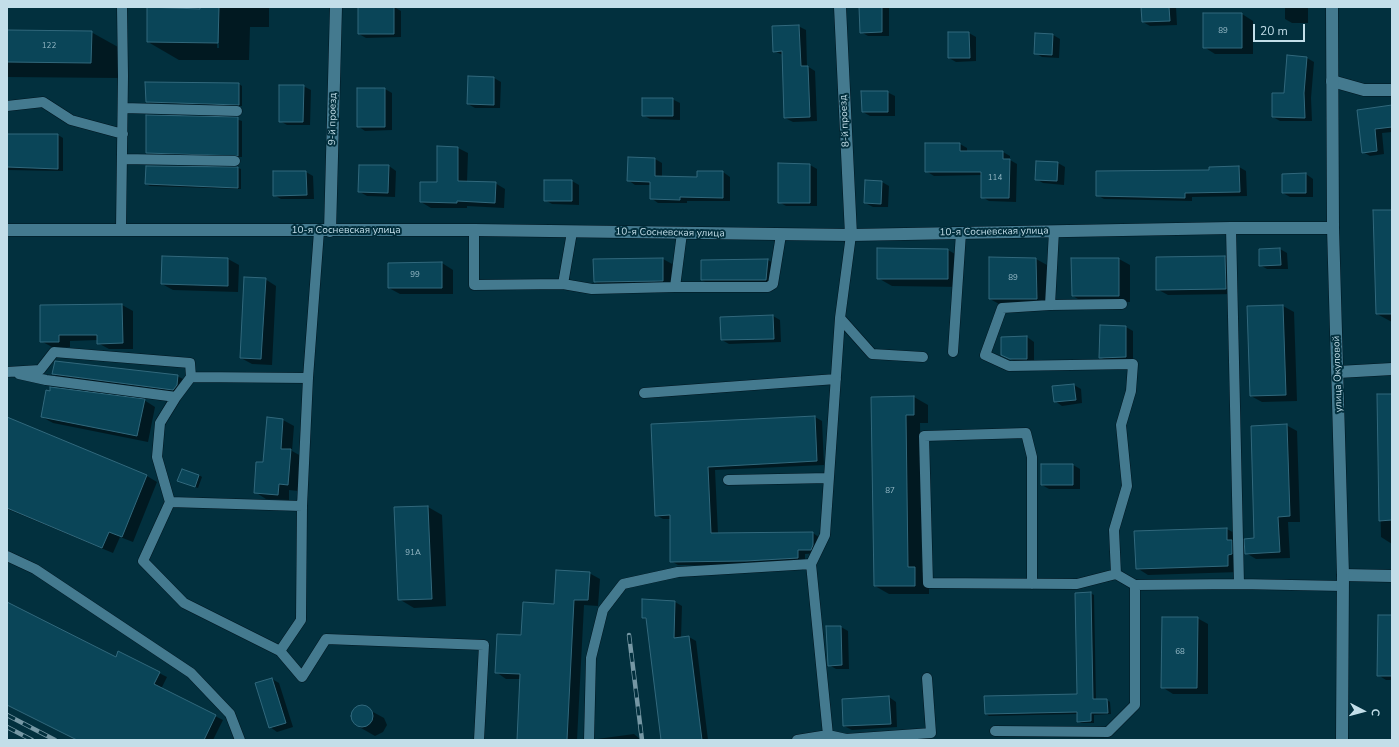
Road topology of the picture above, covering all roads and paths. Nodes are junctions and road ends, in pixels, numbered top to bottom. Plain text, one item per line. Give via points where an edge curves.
1 (122, 7) edge
2 (336, 7) edge
3 (840, 7) edge
4 (1332, 7) edge
5 (1332, 81) junction
6 (1392, 90) edge
7 (7, 106) edge
8 (123, 108) junction
9 (237, 111) dead end
10 (123, 134) junction
11 (123, 159) junction
12 (235, 161) dead end
13 (1232, 228) junction
14 (1333, 228) junction
15 (121, 229) junction
16 (7, 230) edge
17 (474, 230) junction
18 (325, 231) junction
19 (1054, 231) junction
20 (572, 232) junction
21 (682, 233) junction
22 (961, 233) junction
23 (781, 235) junction
24 (851, 235) junction
25 (563, 284) junction
26 (675, 287) junction
27 (1122, 304) dead end
28 (1050, 305) junction
29 (840, 318) junction
30 (953, 352) dead end
31 (923, 357) dead end
32 (1392, 369) edge
33 (7, 372) edge
34 (1338, 372) junction
35 (191, 377) junction
36 (308, 378) junction
37 (836, 379) junction
38 (644, 393) dead end
39 (176, 397) junction
40 (829, 478) junction
41 (728, 480) dead end
42 (170, 502) junction
43 (302, 506) junction
44 (7, 556) edge
45 (811, 564) junction
46 (1116, 574) junction
47 (1392, 576) edge
48 (1343, 580) junction
49 (1032, 584) junction
50 (1239, 584) junction
51 (1135, 585) junction
52 (280, 651) junction
53 (927, 678) dead end
54 (994, 731) dead end
55 (828, 735) junction
56 (240, 740) edge
57 (479, 740) edge
58 (589, 740) edge
59 (797, 740) edge
60 (1342, 740) edge

1 - 8 lane
2 - 18 street, 9-й проезд
3 - 24 street, 8-й проезд
4 - 5 street, улица Окуловой
5 - 6 street via 1364,90
5 - 14 street, улица Окуловой
7 - 10 lane via 43,102 71,120
8 - 9 lane
8 - 10 lane
10 - 11 lane
11 - 12 lane
11 - 15 lane
13 - 14 street, 10-я Сосневская улица
13 - 19 street, 10-я Сосневская улица
13 - 50 lane
14 - 34 street, улица Окуловой
15 - 16 street, 10-я Сосневская улица
15 - 18 street, 10-я Сосневская улица
17 - 18 street, 10-я Сосневская улица
17 - 20 street, 10-я Сосневская улица
17 - 25 lane via 474,285
18 - 36 lane
19 - 22 street, 10-я Сосневская улица
19 - 28 lane
20 - 21 street, 10-я Сосневская улица
20 - 25 lane
21 - 23 street, 10-я Сосневская улица
21 - 26 lane
22 - 24 street, 10-я Сосневская улица
22 - 30 lane
23 - 24 street, 10-я Сосневская улица
23 - 26 lane via 773,284 768,287
24 - 29 lane
25 - 26 lane via 592,289
27 - 28 lane
28 - 46 lane via 1002,308 985,355 1009,366 1133,364 1131,391 1121,425 1126,486 1114,530
29 - 31 lane via 872,354
29 - 37 lane
32 - 34 street
33 - 35 lane via 40,370 54,352 190,363
33 - 39 lane via 46,380
34 - 48 street, улица Окуловой
35 - 36 lane
35 - 39 lane
36 - 43 lane
37 - 38 lane
37 - 40 lane
39 - 42 lane via 160,423 157,457
40 - 41 lane
40 - 45 lane via 826,535
42 - 43 lane
42 - 52 lane via 143,561 184,604
43 - 52 lane via 301,620
44 - 56 lane via 35,569 191,673 230,714
45 - 55 lane
45 - 58 lane via 678,572 623,584 603,610 591,658
46 - 49 lane via 1077,584
46 - 51 lane
47 - 48 street
48 - 50 lane
48 - 60 street, улица Окуловой
49 - 49 lane via 928,584 924,436 1026,433 1032,457
50 - 51 lane
51 - 54 lane via 1135,705 1108,732
52 - 57 lane via 302,677 326,639 484,645
53 - 55 lane via 931,734 846,739
55 - 59 lane

